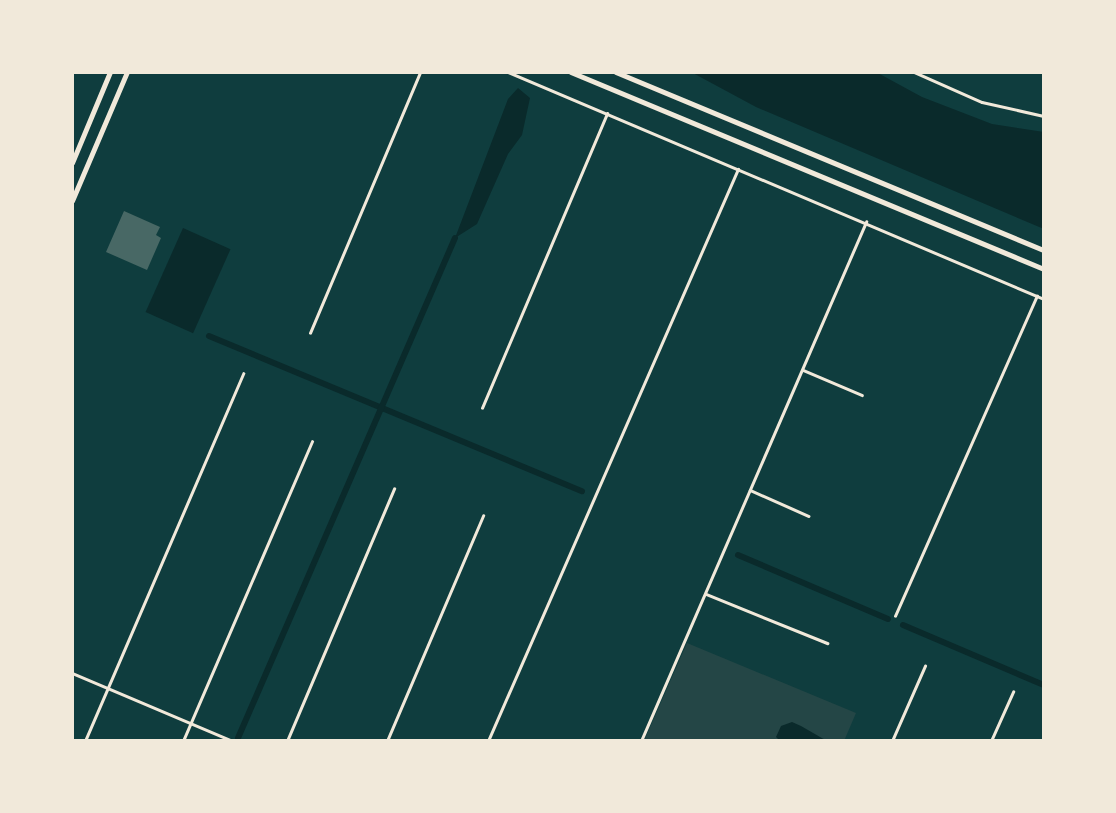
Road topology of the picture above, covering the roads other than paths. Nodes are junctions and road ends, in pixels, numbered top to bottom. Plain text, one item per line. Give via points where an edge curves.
1 (110, 72) edge
2 (127, 72) edge
3 (420, 72) edge
4 (508, 72) edge
5 (571, 72) edge
6 (616, 72) edge
7 (914, 72) edge
8 (607, 113) junction
9 (1044, 116) edge
10 (72, 163) edge
11 (738, 169) junction
12 (72, 201) edge
13 (866, 222) junction
14 (1044, 250) edge
15 (1044, 269) edge
16 (1037, 296) junction
17 (1044, 299) edge
18 (310, 333) dead end
19 (803, 370) junction
20 (243, 374) dead end
21 (862, 396) dead end
22 (482, 408) dead end
23 (312, 442) dead end
24 (394, 489) dead end
25 (750, 490) junction
26 (483, 516) dead end
27 (809, 516) dead end
28 (706, 594) junction
29 (895, 616) dead end
30 (827, 643) dead end
31 (925, 666) dead end
32 (72, 673) edge
33 (108, 688) junction
34 (1013, 692) dead end
35 (192, 724) junction
36 (85, 741) edge
37 (183, 741) edge
38 (233, 741) edge
39 (287, 741) edge
40 (387, 741) edge
41 (488, 741) edge
42 (641, 741) edge
43 (892, 741) edge
44 (991, 741) edge

1 - 10 highway
2 - 12 highway
3 - 18 street
4 - 8 street
5 - 15 highway
6 - 14 highway
7 - 9 street via 982,103
8 - 11 street
8 - 22 street
11 - 13 street
11 - 41 street
13 - 16 street
13 - 19 street
16 - 17 street
16 - 29 street
19 - 21 street
19 - 25 street
20 - 33 street
23 - 35 street
24 - 39 street
25 - 27 street
25 - 28 street
26 - 40 street
28 - 30 street
28 - 42 street
31 - 43 street
32 - 33 street
33 - 35 street
33 - 36 street
34 - 44 street
35 - 37 street
35 - 38 street

